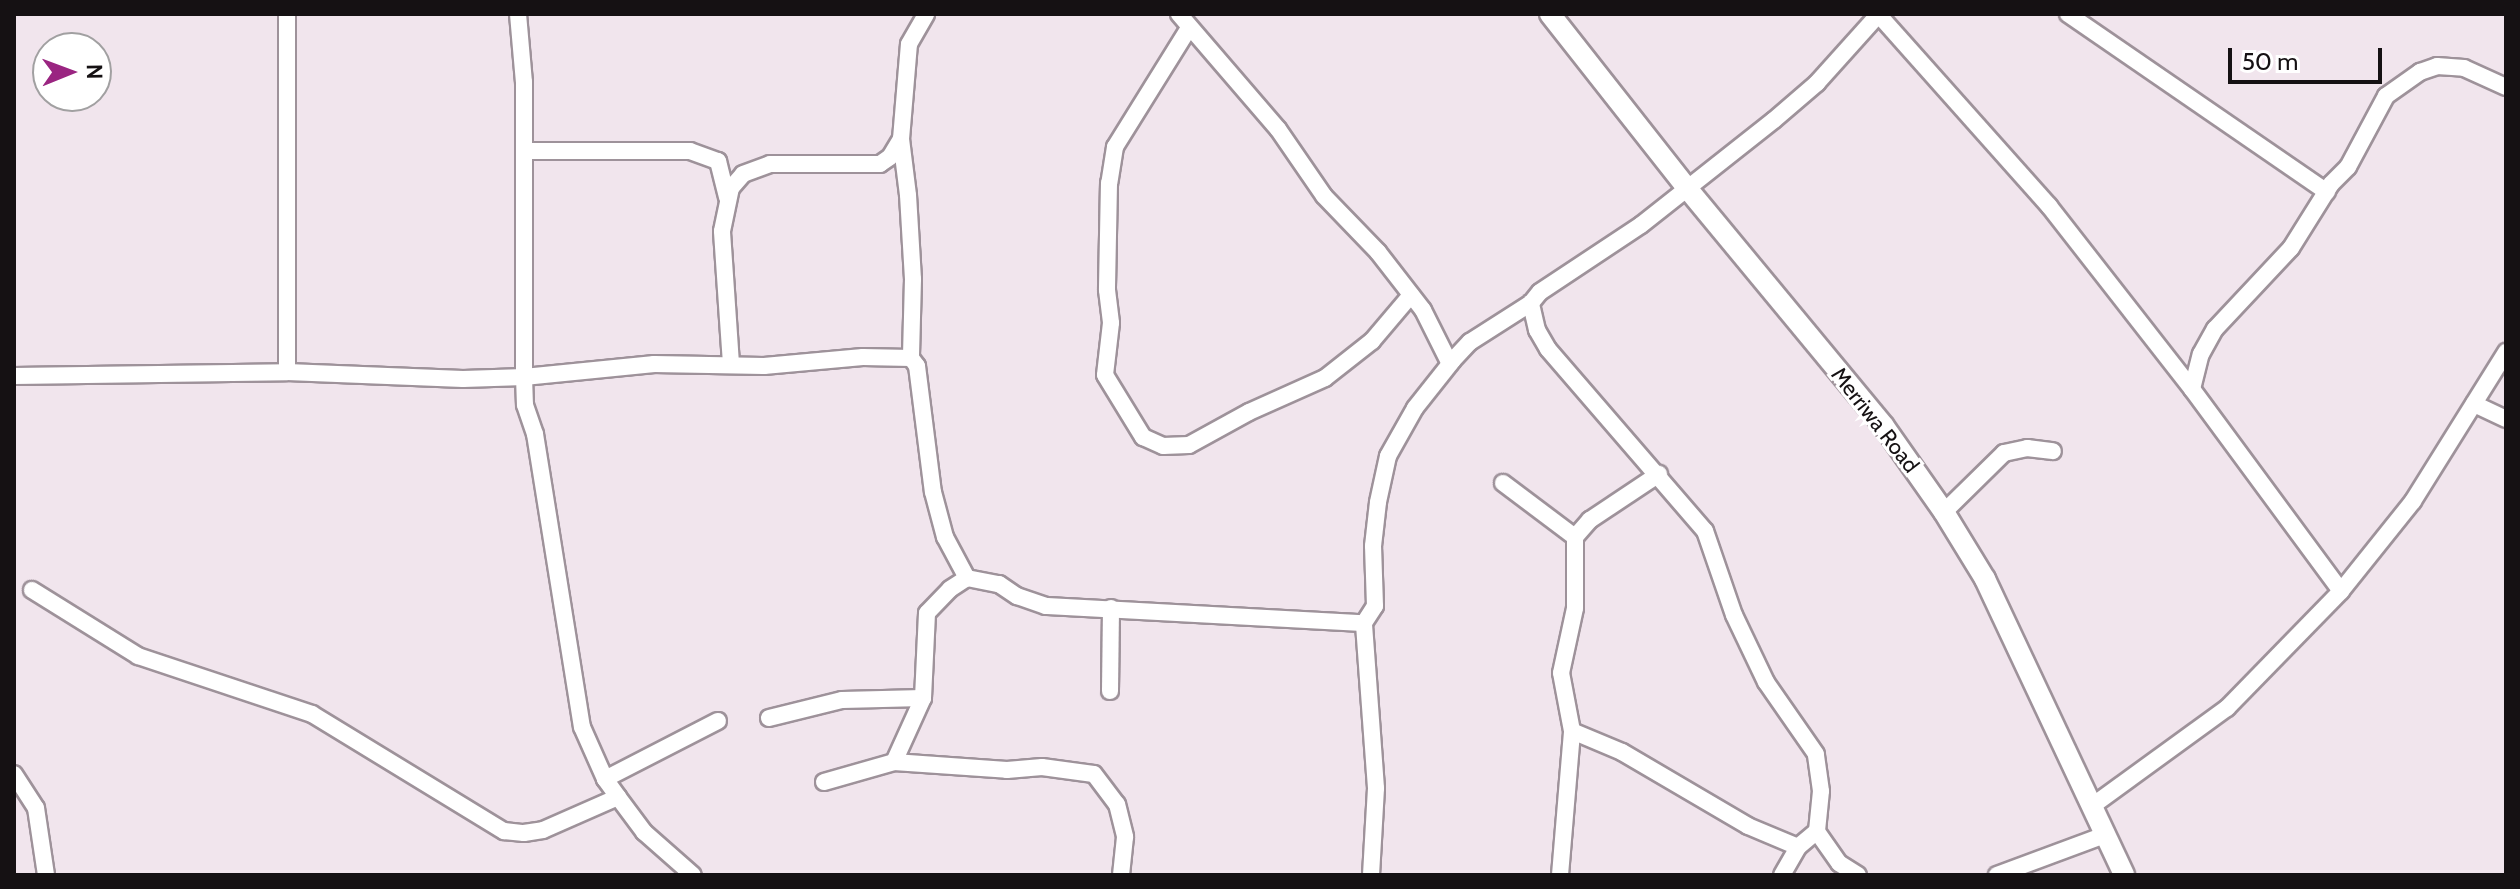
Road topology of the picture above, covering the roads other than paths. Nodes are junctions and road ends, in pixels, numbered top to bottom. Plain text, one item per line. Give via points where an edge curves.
1 (287, 14) edge
2 (518, 14) edge
3 (926, 14) edge
4 (1179, 14) edge
5 (1550, 14) edge
6 (1878, 14) edge
7 (2068, 14) edge
8 (1189, 28) junction
9 (2506, 87) edge
10 (901, 139) junction
11 (525, 151) junction
12 (1687, 188) junction
13 (2327, 192) junction
14 (727, 198) junction
15 (1411, 295) junction
16 (1531, 303) junction
17 (2506, 352) edge
18 (911, 358) junction
19 (731, 364) junction
20 (1450, 364) junction
21 (287, 372) junction
22 (14, 376) edge
23 (524, 377) junction
24 (2192, 389) junction
25 (2474, 404) junction
26 (2506, 419) edge
27 (2053, 451) dead end
28 (1659, 474) junction
29 (1503, 483) dead end
30 (1944, 512) junction
31 (1575, 537) junction
32 (967, 578) junction
33 (32, 590) dead end
34 (2341, 591) junction
35 (1111, 608) junction
36 (1364, 623) junction
37 (1110, 691) dead end
38 (923, 698) junction
39 (769, 718) dead end
40 (718, 721) dead end
41 (1572, 731) junction
42 (894, 762) junction
43 (14, 774) edge
44 (605, 779) junction
45 (824, 782) dead end
46 (618, 797) junction
47 (2092, 806) junction
48 (1817, 831) junction
49 (2107, 834) junction
50 (1798, 847) junction
51 (46, 875) edge
52 (693, 875) edge
53 (1121, 875) edge
54 (1371, 875) edge
55 (1560, 875) edge
56 (1782, 875) edge
57 (1858, 875) edge
58 (1997, 875) edge
59 (2124, 875) edge

1 - 21 street
2 - 11 street
3 - 10 street via 909,44
4 - 8 street
5 - 12 street, Merriwa Road
6 - 12 street via 1817,83
6 - 24 street via 2049,206
7 - 13 street
8 - 15 street
8 - 15 street via 1115,147 1109,183 1111,323 1105,375 1143,437 1163,446 1189,445 1325,378 1372,341
9 - 13 street via 2474,71 2446,65 2410,78 2386,96 2348,167
10 - 14 street via 880,164 792,161 758,167 738,178
10 - 18 street via 913,279
11 - 14 street via 690,151 718,161
11 - 23 street
12 - 16 street
12 - 30 street, Merriwa Road via 1883,425
13 - 24 street via 2291,248 2215,329 2201,354
14 - 19 street via 722,231
15 - 20 street
16 - 20 street via 1470,342
16 - 28 street via 1548,349
17 - 25 street
18 - 19 street
18 - 32 street via 917,366 933,492 945,537
19 - 23 street via 654,364
20 - 36 street via 1415,408 1388,456 1373,546 1375,606
21 - 22 street
21 - 23 street
23 - 44 street via 573,685 582,727
24 - 34 street
25 - 26 street
25 - 34 street via 2413,501
27 - 30 street via 2027,448 2004,453
28 - 31 street via 1590,520
28 - 48 street via 1710,540 1734,615 1759,668 1816,754 1821,791
29 - 31 street
30 - 47 street, Merriwa Road via 1985,579
31 - 41 street via 1575,608 1561,673
32 - 35 street via 999,584 1046,606
32 - 38 street via 927,613
33 - 46 street via 138,656 312,714 504,831 543,830
34 - 47 street via 2227,708
35 - 36 street
35 - 37 street
36 - 54 street via 1376,788
38 - 39 street via 842,700
38 - 42 street
40 - 44 street
41 - 50 street via 1622,752 1748,826
41 - 55 street
42 - 45 street
42 - 53 street via 1094,774 1117,804 1123,826
43 - 51 street via 36,808
44 - 46 street
46 - 52 street via 644,832
47 - 49 street, Merriwa Road
48 - 50 street
48 - 57 street via 1839,863
49 - 58 street
49 - 59 street, Merriwa Road
50 - 56 street

